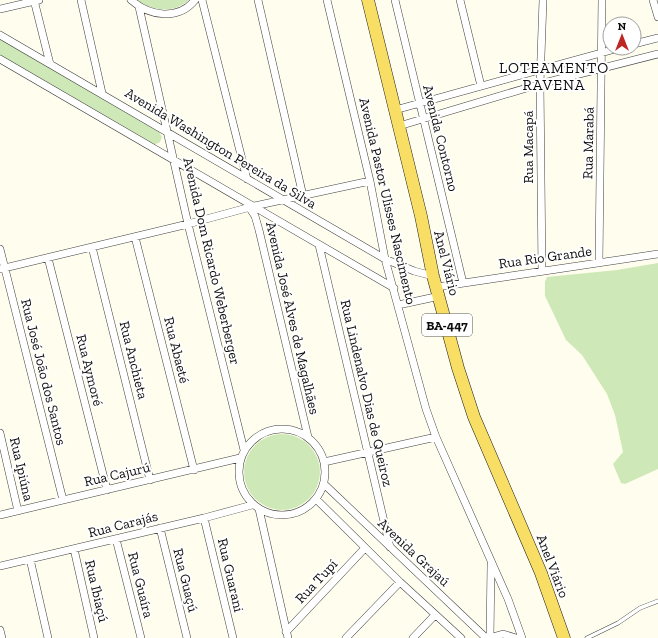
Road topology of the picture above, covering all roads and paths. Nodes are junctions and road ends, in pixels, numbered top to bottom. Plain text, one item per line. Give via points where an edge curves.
1 (36, 0) edge
2 (81, 0) edge
3 (131, 0) edge
4 (195, 0) edge
5 (202, 0) edge
6 (258, 0) edge
7 (327, 0) edge
8 (368, 0) edge
9 (395, 0) edge
10 (460, 0) edge
11 (543, 0) edge
12 (602, 0) edge
13 (653, 0) edge
14 (139, 7) junction
15 (0, 9) edge
16 (658, 17) edge
17 (0, 35) edge
18 (658, 38) edge
19 (642, 42) edge
20 (601, 53) junction
21 (658, 54) edge
22 (0, 59) edge
23 (50, 64) junction
24 (602, 68) junction
25 (541, 69) junction
26 (540, 84) junction
27 (481, 86) junction
28 (102, 93) junction
29 (419, 103) junction
30 (394, 110) junction
31 (423, 118) junction
32 (399, 126) junction
33 (168, 132) junction
34 (174, 161) junction
35 (247, 179) junction
36 (370, 181) junction
37 (304, 196) junction
38 (283, 199) junction
39 (251, 207) junction
40 (188, 224) junction
41 (135, 237) junction
42 (319, 245) junction
43 (92, 247) junction
44 (0, 250) edge
45 (658, 254) edge
46 (48, 258) junction
47 (385, 259) junction
48 (599, 263) junction
49 (2, 269) edge
50 (542, 271) junction
51 (463, 282) junction
52 (436, 286) junction
53 (394, 288) junction
54 (398, 304) junction
55 (0, 433) edge
56 (308, 437) junction
57 (436, 437) junction
58 (244, 450) junction
59 (368, 454) junction
60 (240, 458) junction
61 (324, 462) junction
62 (194, 470) junction
63 (150, 480) junction
64 (324, 484) junction
65 (107, 490) junction
66 (316, 499) junction
67 (63, 500) junction
68 (252, 505) junction
69 (259, 509) junction
70 (18, 511) junction
71 (0, 515) edge
72 (204, 518) junction
73 (160, 528) junction
74 (116, 539) junction
75 (390, 547) junction
76 (365, 548) junction
77 (74, 549) junction
78 (30, 559) junction
79 (491, 562) junction
80 (0, 566) edge
81 (400, 582) junction
82 (658, 601) edge
83 (435, 615) junction
84 (0, 630) edge
85 (287, 635) edge
86 (2, 638) edge
87 (48, 638) edge
88 (94, 638) edge
89 (141, 638) edge
90 (187, 638) edge
91 (233, 638) edge
92 (346, 638) edge
93 (413, 638) edge
94 (461, 638) edge
95 (488, 638) edge
96 (516, 638) edge
97 (522, 638) edge
98 (564, 638) edge
99 (587, 638) edge

1 - 15 street
1 - 23 street
2 - 28 street
3 - 14 street
4 - 14 street via 184,9 173,13 161,14
5 - 35 street
6 - 37 street
7 - 36 street, Avenida Pastor Ulisses Nascimento
8 - 30 main road, Anel Viário / BA-447
9 - 29 street, Avenida Contorno
10 - 27 street
11 - 25 street, Rua Macapá
12 - 20 street, Rua Marabá
13 - 16 street
14 - 33 street, Avenida Dom Ricardo Weberberger
17 - 23 street, Avenida Washington Pereira da Silva
18 - 19 street
20 - 24 street, Rua Marabá
20 - 25 street
21 - 24 street
22 - 34 street
23 - 28 street, Avenida Washington Pereira da Silva
24 - 26 street
24 - 48 street, Rua Marabá
25 - 26 street, Rua Macapá
25 - 27 street
26 - 31 street
26 - 50 street, Rua Macapá
27 - 29 street
28 - 33 street, Avenida Washington Pereira da Silva
29 - 30 street
29 - 31 street, Avenida Contorno
30 - 32 main road, Anel Viário / BA-447
31 - 32 street
31 - 51 street, Avenida Contorno
32 - 52 main road, Anel Viário / BA-447
33 - 34 street, Avenida Dom Ricardo Weberberger
33 - 35 street, Avenida Washington Pereira da Silva
34 - 39 street
34 - 40 street, Avenida Dom Ricardo Weberberger
35 - 38 street, Avenida Washington Pereira da Silva
36 - 37 street
36 - 47 street, Avenida Pastor Ulisses Nascimento
37 - 38 street
38 - 39 street
38 - 47 street, Avenida Washington Pereira da Silva
39 - 40 street
39 - 42 street
39 - 56 street, Avenida José Alves de Magalhães via 259,230
40 - 41 street
40 - 58 street, Avenida Dom Ricardo Weberberger
41 - 43 street
41 - 62 street, Rua Abaeté
42 - 53 street
42 - 59 street, Rua Lindenalvo Dias de Queiroz
43 - 46 street
43 - 63 street, Rua Anchieta
44 - 49 street, Rua José João dos Santos
45 - 48 street, Rua Rio Grande
46 - 49 street
46 - 65 street, Rua Aymoré
47 - 52 street, Avenida Washington Pereira da Silva via 414,271
47 - 53 street, Avenida Pastor Ulisses Nascimento
48 - 50 street, Rua Rio Grande
49 - 67 street, Rua José João dos Santos
50 - 51 street, Rua Rio Grande
51 - 52 street, Rua Rio Grande
52 - 54 street, Rua Rio Grande
52 - 98 main road, Anel Viário / BA-447 via 474,417 541,573
53 - 54 street, Avenida Pastor Ulisses Nascimento
54 - 57 street, Avenida Pastor Ulisses Nascimento
55 - 70 street, Rua Ipiúna
56 - 58 street via 297,431 273,430 261,434
56 - 61 street via 321,452
57 - 59 street
57 - 79 street, Avenida Pastor Ulisses Nascimento
58 - 60 street
59 - 61 street
59 - 75 street, Rua Lindenalvo Dias de Queiroz
60 - 62 street, Rua Cajurú
60 - 68 street via 239,481 243,493
61 - 64 street
62 - 63 street, Rua Cajurú
63 - 65 street, Rua Cajurú
64 - 66 street
64 - 75 street, Avenida Grajaú
65 - 67 street, Rua Cajurú
66 - 69 street via 304,510 289,515 274,515
66 - 76 street
67 - 70 street, Rua Cajurú
68 - 69 street
68 - 72 street, Rua Carajás
69 - 85 street
70 - 71 street, Rua Cajurú
72 - 73 street, Rua Carajás
72 - 91 street, Rua Guarani
73 - 74 street, Rua Carajás
73 - 90 street, Rua Guaçú
74 - 77 street, Rua Carajás
74 - 89 street, Rua Guaíra
75 - 95 street, Avenida Grajaú
76 - 81 street
76 - 85 street, Rua Tupí
77 - 78 street, Rua Carajás
77 - 88 street, Rua Ibiaçú
78 - 80 street, Rua Carajás
78 - 87 street
79 - 95 street
79 - 97 street, Avenida Pastor Ulisses Nascimento
81 - 83 street
81 - 92 street
82 - 99 lane via 640,608 618,623
83 - 93 street
83 - 94 street
84 - 86 street
95 - 96 street via 504,634

